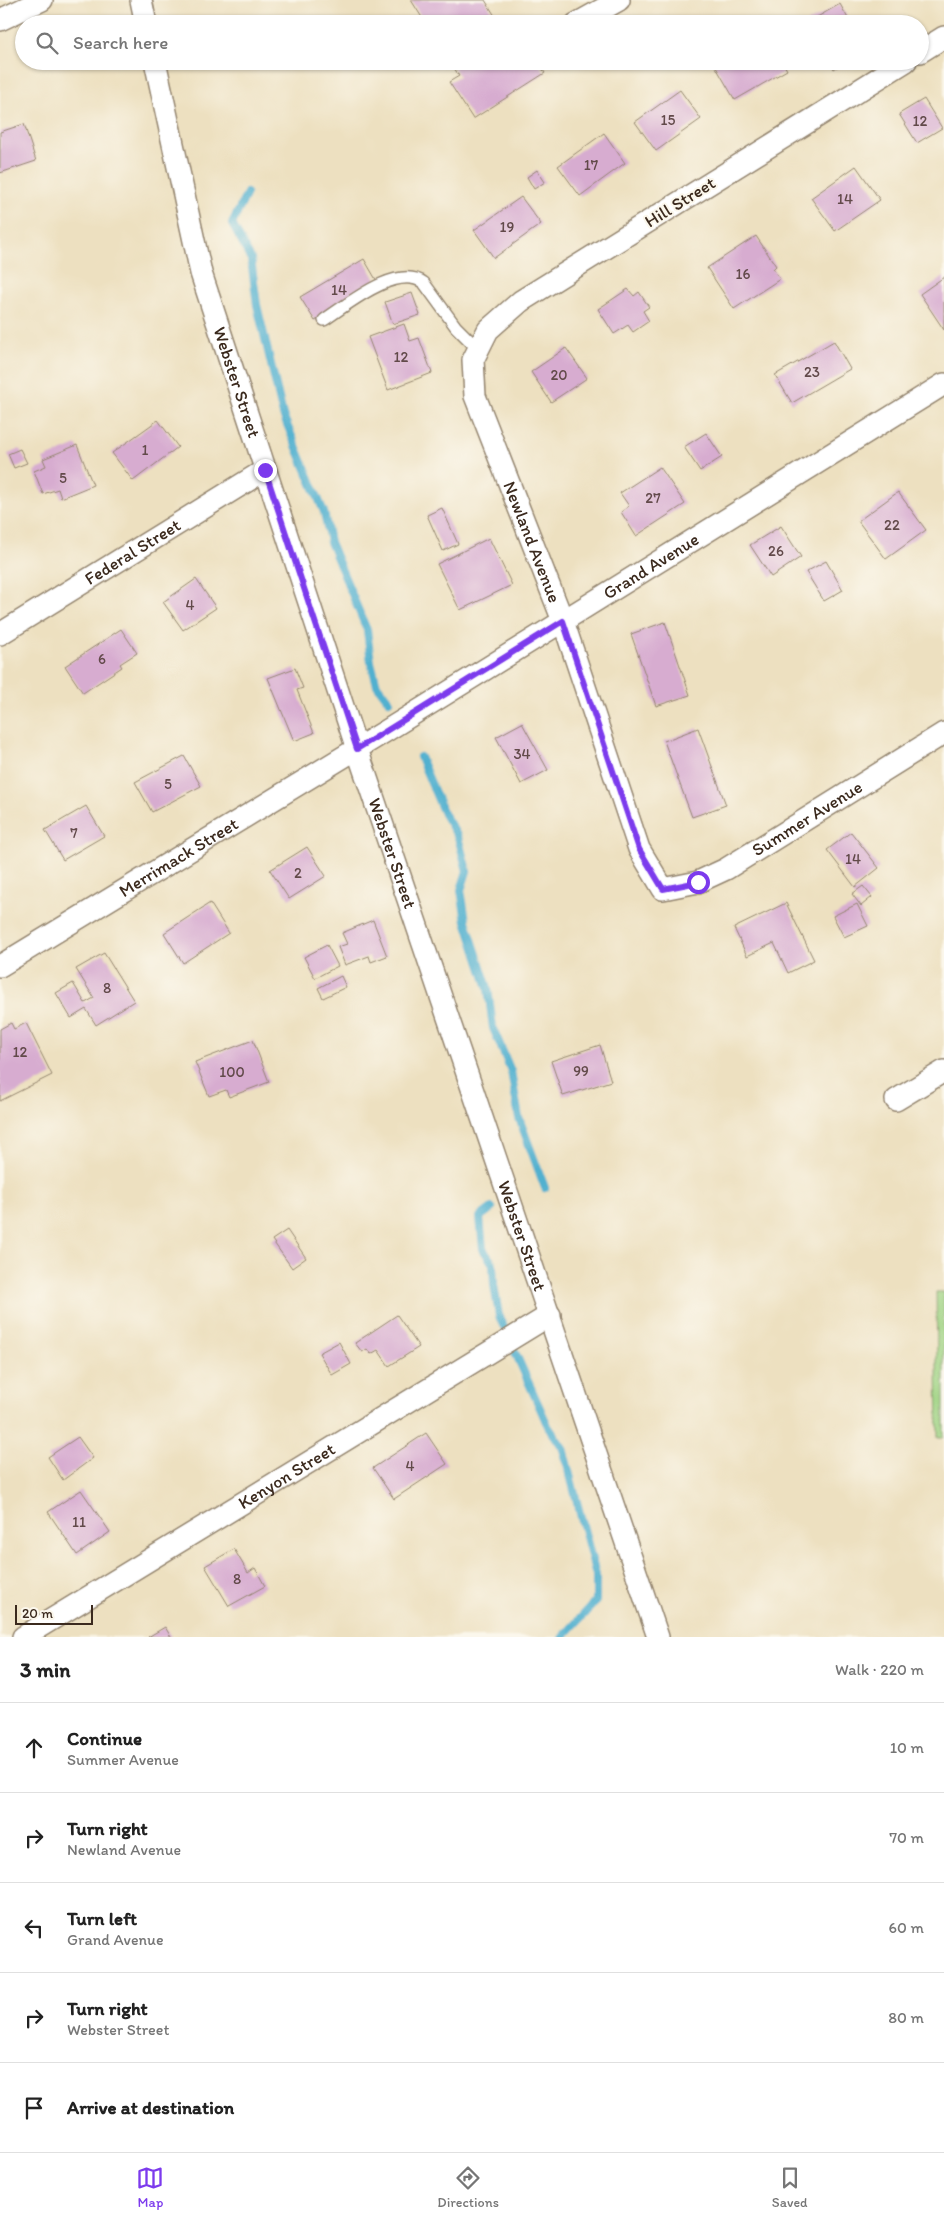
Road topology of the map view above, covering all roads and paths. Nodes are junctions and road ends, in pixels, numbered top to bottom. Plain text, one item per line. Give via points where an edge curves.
1 (42, 0) edge
2 (141, 0) edge
3 (619, 0) edge
4 (144, 15) edge
5 (592, 15) edge
6 (0, 20) edge
7 (944, 37) edge
8 (929, 46) edge
9 (156, 70) edge
10 (892, 70) edge
11 (324, 320) dead end
12 (475, 355) junction
13 (944, 384) edge
14 (265, 470) junction
15 (563, 621) junction
16 (0, 634) edge
17 (944, 733) edge
18 (357, 749) junction
19 (663, 889) joint
20 (0, 966) edge
21 (944, 1071) edge
22 (896, 1100) dead end
23 (550, 1315) junction
24 (23, 1637) edge
25 (658, 1637) edge

1 - 6 street
2 - 4 street
3 - 5 street
7 - 8 street
9 - 14 street, Webster Street via 201,273
10 - 12 street, Hill Street via 521,301 488,330
11 - 12 lane via 398,277 418,278
12 - 15 street, Newland Avenue via 475,396
13 - 15 street, Grand Avenue
14 - 16 street, Federal Street
14 - 18 street, Webster Street
15 - 18 street, Grand Avenue
15 - 19 street, Newland Avenue via 639,849
17 - 19 street, Summer Avenue via 726,869 698,882
18 - 20 street, Merrimack Street
18 - 23 street, Webster Street
21 - 22 street
23 - 24 street, Kenyon Street
23 - 25 street, Webster Street

